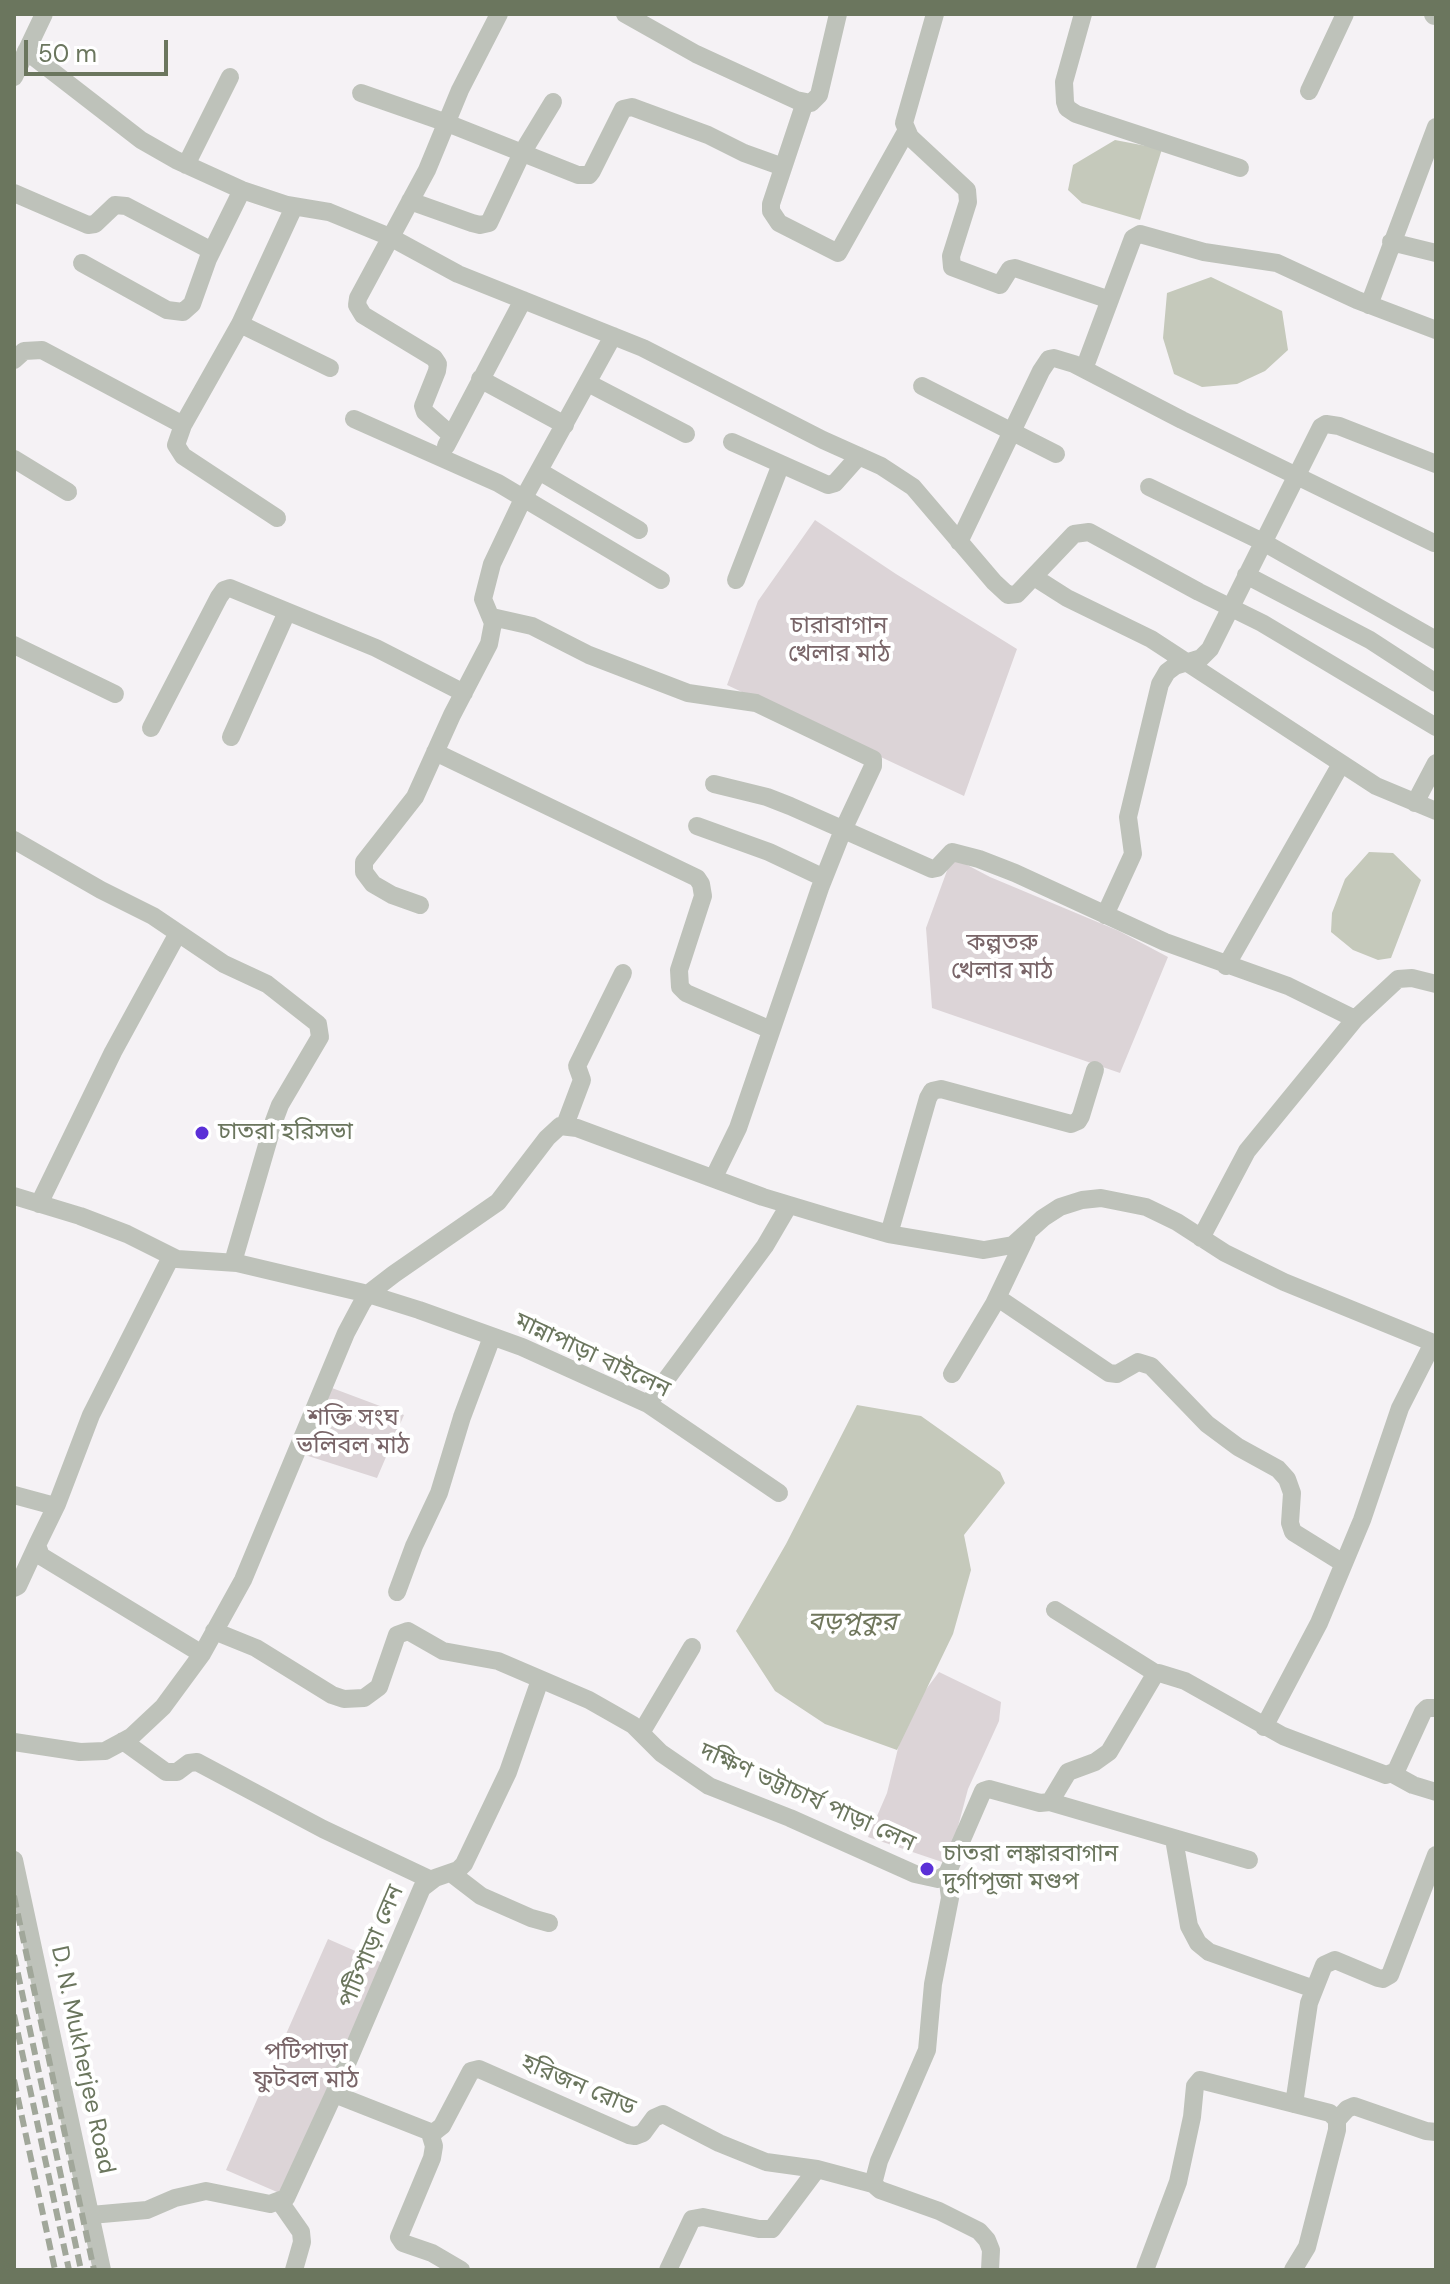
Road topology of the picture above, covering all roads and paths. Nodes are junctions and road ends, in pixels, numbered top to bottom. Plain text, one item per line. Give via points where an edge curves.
1 (499, 14) edge
2 (625, 14) edge
3 (838, 14) edge
4 (935, 14) edge
5 (1083, 14) edge
6 (1345, 14) edge
7 (39, 16) edge
8 (26, 51) junction
9 (14, 77) edge
10 (230, 77) dead end
11 (1309, 91) dead end
12 (361, 93) dead end
13 (553, 102) dead end
14 (805, 102) junction
15 (447, 123) junction
16 (1436, 127) edge
17 (907, 130) junction
18 (522, 153) junction
19 (186, 165) junction
20 (783, 167) junction
21 (1240, 168) dead end
22 (242, 190) junction
23 (14, 193) edge
24 (410, 201) junction
25 (294, 207) junction
26 (390, 237) junction
27 (1391, 242) junction
28 (212, 251) junction
29 (1436, 253) edge
30 (82, 263) dead end
31 (523, 300) junction
32 (1110, 300) junction
33 (1369, 305) junction
34 (240, 324) junction
35 (1436, 330) edge
36 (613, 336) junction
37 (14, 360) edge
38 (330, 368) dead end
39 (1084, 369) junction
40 (480, 379) junction
41 (588, 383) junction
42 (922, 386) dead end
43 (354, 419) dead end
44 (183, 425) junction
45 (565, 425) junction
46 (1011, 431) junction
47 (686, 434) dead end
48 (451, 435) junction
49 (732, 442) dead end
50 (1056, 454) dead end
51 (859, 456) junction
52 (439, 458) junction
53 (14, 459) edge
54 (781, 464) junction
55 (1436, 464) edge
56 (539, 471) junction
57 (1297, 476) junction
58 (1149, 487) dead end
59 (68, 492) dead end
60 (524, 498) junction
61 (277, 518) dead end
62 (639, 530) dead end
63 (959, 542) junction
64 (1263, 542) junction
65 (1435, 544) edge
66 (1246, 575) junction
67 (1034, 577) junction
68 (661, 580) dead end
69 (736, 580) dead end
70 (1231, 607) junction
71 (287, 612) junction
72 (492, 617) junction
73 (1436, 640) edge
74 (14, 645) edge
75 (1189, 662) junction
76 (1436, 683) edge
77 (464, 693) junction
78 (115, 694) dead end
79 (1436, 727) edge
80 (151, 728) dead end
81 (231, 737) dead end
82 (435, 752) junction
83 (1436, 763) edge
84 (1341, 764) junction
85 (714, 784) dead end
86 (1415, 803) junction
87 (1436, 811) edge
88 (697, 826) dead end
89 (843, 830) junction
90 (14, 840) edge
91 (824, 878) junction
92 (420, 905) dead end
93 (1105, 915) junction
94 (178, 933) junction
95 (1226, 966) junction
96 (623, 973) dead end
97 (1436, 984) edge
98 (1355, 1019) junction
99 (771, 1030) junction
100 (1095, 1070) dead end
101 (565, 1125) junction
102 (714, 1177) junction
103 (14, 1196) edge
104 (39, 1204) junction
105 (789, 1205) junction
106 (1030, 1229) junction
107 (889, 1234) junction
108 (1201, 1238) junction
109 (171, 1257) junction
110 (233, 1262) junction
111 (368, 1294) junction
112 (998, 1298) junction
113 (492, 1337) junction
114 (1434, 1343) edge
115 (952, 1374) dead end
116 (648, 1404) junction
117 (779, 1493) dead end
118 (14, 1495) edge
119 (57, 1504) junction
120 (37, 1545) junction
121 (1343, 1563) junction
122 (14, 1588) edge
123 (397, 1592) dead end
124 (1055, 1610) dead end
125 (214, 1631) junction
126 (692, 1647) dead end
127 (202, 1654) junction
128 (1157, 1674) junction
129 (540, 1680) junction
130 (1436, 1708) edge
131 (1264, 1727) junction
132 (641, 1733) junction
133 (123, 1741) junction
134 (14, 1742) edge
135 (1393, 1774) junction
136 (1436, 1792) edge
137 (1050, 1802) junction
138 (1174, 1839) junction
139 (1436, 1855) edge
140 (14, 1860) edge
141 (1249, 1860) dead end
142 (451, 1873) junction
143 (947, 1874) junction
144 (431, 1880) junction
145 (549, 1923) dead end
146 (1314, 1989) junction
147 (334, 2094) junction
148 (1294, 2104) junction
149 (1337, 2120) junction
150 (1436, 2132) edge
151 (430, 2133) junction
152 (817, 2169) junction
153 (873, 2184) junction
154 (280, 2202) junction
155 (91, 2215) junction
156 (991, 2266) edge
157 (102, 2270) edge
158 (294, 2270) edge
159 (461, 2270) edge
160 (668, 2270) edge
161 (1145, 2270) edge
162 (1293, 2270) edge

1 - 15 street
2 - 14 street via 696,54
3 - 14 street via 819,95 814,102
4 - 17 street via 905,113
5 - 21 street via 1064,82 1067,108
6 - 11 street
7 - 8 street
8 - 9 street
8 - 19 street via 141,140
10 - 19 street
12 - 15 street
13 - 18 street
14 - 20 street
15 - 18 street
15 - 24 street
16 - 27 street
17 - 20 street via 838,253 774,217 771,204
17 - 32 street via 967,190 952,267 1000,285 1015,268
18 - 20 street via 589,175 623,109 632,107
18 - 24 street via 493,219 485,225
19 - 22 street
22 - 25 street
22 - 28 street
23 - 28 street via 88,225 115,205 126,206
24 - 26 street
25 - 26 street via 329,212
25 - 34 street
26 - 31 street via 458,274
26 - 48 street via 358,298 359,310 434,358 437,371 423,406
27 - 29 street
27 - 33 street
28 - 30 street via 192,304 183,312 167,310
31 - 36 street
31 - 40 street
32 - 33 street via 1133,238 1140,234 1204,252 1277,263
32 - 39 street
33 - 35 street
34 - 38 street
34 - 44 street
36 - 41 street
36 - 51 street
37 - 44 street via 24,351 42,350
39 - 46 street via 1049,359
39 - 57 street
40 - 45 street
40 - 48 street
41 - 45 street
41 - 47 street
42 - 46 street
43 - 52 street
44 - 61 street via 176,445 183,456
45 - 56 street
46 - 50 street
46 - 63 street
48 - 52 street
49 - 54 street
51 - 54 street via 831,485
51 - 63 street via 913,487
52 - 60 street
53 - 59 street
54 - 69 street
55 - 57 street via 1326,424
56 - 60 street
56 - 62 street
57 - 64 street
57 - 65 street
58 - 64 street
60 - 68 street
60 - 72 street via 483,590
63 - 67 street via 1008,595 1017,594
64 - 66 street
64 - 73 street
66 - 70 street
66 - 76 street via 1370,640
67 - 70 street via 1074,534 1086,531
67 - 75 street
70 - 75 street via 1205,656
70 - 79 street
71 - 77 street via 376,648
71 - 80 street via 237,589 224,590
71 - 81 street
72 - 77 street via 489,644
72 - 89 street via 532,626 589,655 688,693 756,703 871,757 873,766
74 - 78 street
75 - 84 street
75 - 93 street via 1170,669 1160,684 1128,817 1133,854
77 - 82 street
82 - 92 street via 415,797 362,867 373,884
82 - 99 street via 697,878 703,896 679,970 680,987
83 - 86 street
84 - 86 street
84 - 95 street
85 - 89 street via 767,797
86 - 87 street
88 - 91 street
89 - 91 street
89 - 93 street via 932,869 952,852 962,852
90 - 94 street
91 - 99 street
93 - 95 street
94 - 104 street
94 - 110 street via 282,993 321,1031 280,1105
95 - 98 street via 1288,986
96 - 101 street via 577,1067 582,1080
97 - 98 street via 1398,979
98 - 108 street via 1247,1151
99 - 102 street via 738,1128
100 - 107 street via 1081,1116 1071,1124 941,1089 932,1091
101 - 102 street
101 - 111 street via 547,1138 498,1202
102 - 105 street
103 - 104 street
104 - 109 street via 139,1239
105 - 107 street
105 - 116 street via 756,1259
106 - 107 street via 1013,1245 994,1250
106 - 108 street via 1060,1207 1101,1198 1146,1207
106 - 112 street
108 - 114 street via 1309,1294
109 - 110 street, মান্নাপাড়া বাইলেন
109 - 119 street via 91,1415
110 - 111 street, মান্নাপাড়া বাইলেন
111 - 113 street, মান্নাপাড়া বাইলেন
111 - 125 street via 346,1333 243,1580
112 - 115 street
112 - 121 street via 1109,1373 1138,1362 1151,1366 1207,1424 1281,1471 1292,1493 1293,1532
113 - 116 street, মান্নাপাড়া বাইলেন
113 - 123 street via 434,1507
114 - 121 street via 1400,1408
116 - 117 street, মান্নাপাড়া বাইলেন
118 - 119 street
119 - 120 street
120 - 122 street
120 - 127 street via 41,1556
121 - 131 street via 1319,1623
124 - 128 street
125 - 127 street
125 - 129 street, দক্ষিণ ভট্টাচার্য পাড়া লেন via 256,1648 344,1699 364,1698 379,1687 401,1631 443,1651 498,1661
126 - 132 street
127 - 133 street via 163,1707
128 - 131 street via 1185,1681
128 - 137 street via 1109,1752 1068,1772
129 - 132 street, দক্ষিণ ভট্টাচার্য পাড়া লেন via 610,1711
129 - 142 street via 508,1772 464,1864
130 - 135 street via 1423,1712
131 - 135 street
132 - 143 street, দক্ষিণ ভট্টাচার্য পাড়া লেন via 709,1786 915,1874 938,1879
133 - 134 street via 93,1753
133 - 144 street via 166,1772 197,1762
135 - 136 street
137 - 138 street
137 - 143 street via 983,1791
138 - 141 street
138 - 146 street via 1189,1926 1198,1943 1209,1952
139 - 146 street via 1390,1975 1378,1978 1330,1960
140 - 155 street, D. N. Mukherjee Road
142 - 144 street, পটিপাড়া লেন
142 - 145 street via 481,1896
143 - 153 street via 950,1898 927,2050
144 - 147 street, পটিপাড়া লেন via 419,1894
146 - 148 street
147 - 151 street
147 - 154 street, পটিপাড়া লেন
148 - 149 street via 1330,2113
148 - 161 street via 1198,2080 1178,2182
149 - 150 street via 1354,2106
149 - 162 street via 1307,2247
151 - 152 street, হরিজন রোড via 440,2130 471,2071 479,2069 629,2135 643,2133 663,2114 766,2162
151 - 159 street via 432,2158 399,2237
152 - 153 street, হরিজন রোড
152 - 160 street via 772,2229 692,2219
153 - 156 street, হরিজন রোড via 979,2231 987,2240
154 - 155 street via 206,2191 147,2210
154 - 158 street via 302,2236
155 - 157 street, D. N. Mukherjee Road

